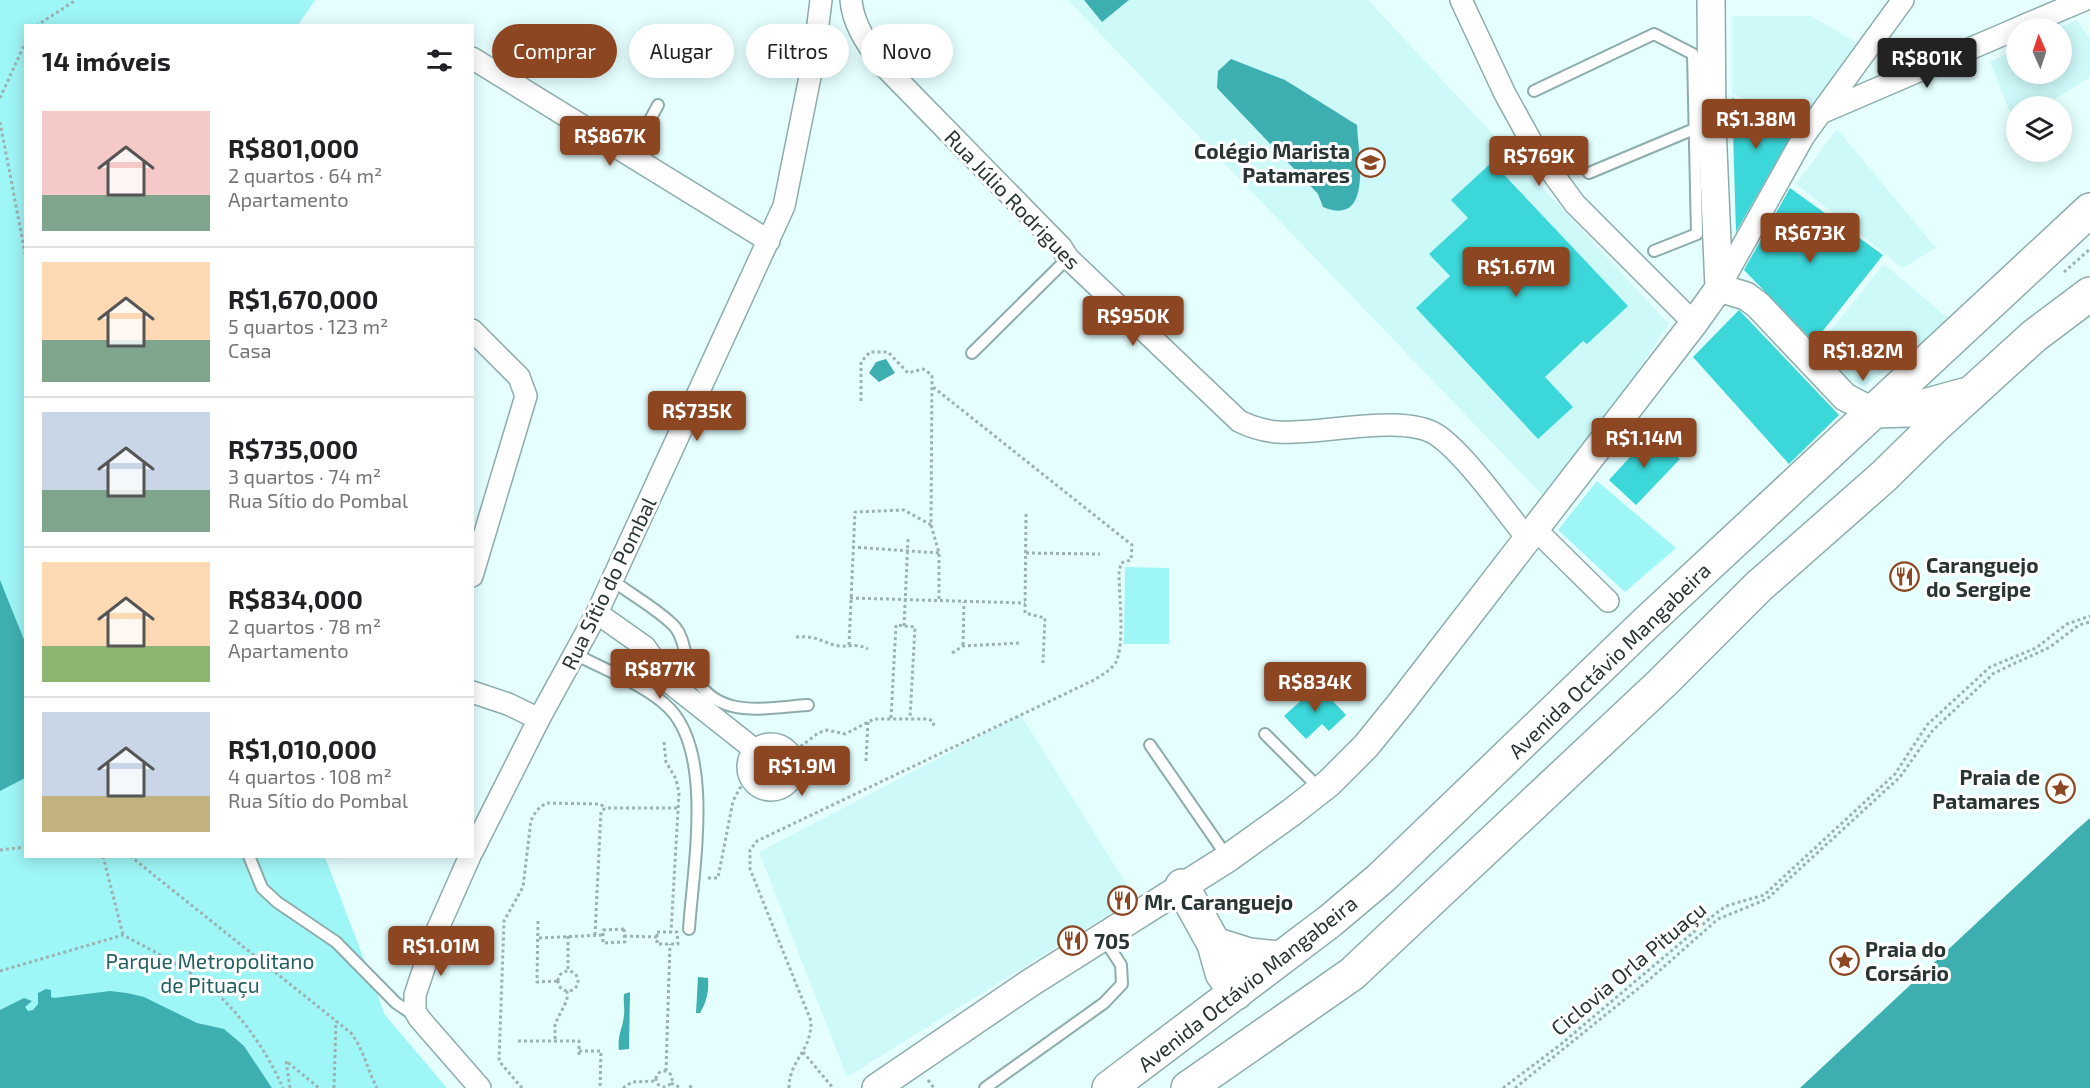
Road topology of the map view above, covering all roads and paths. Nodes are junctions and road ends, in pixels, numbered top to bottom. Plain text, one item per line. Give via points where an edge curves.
1 (76, 0) edge
2 (821, 0) edge
3 (850, 0) edge
4 (1461, 0) edge
5 (1710, 0) edge
6 (1903, 0) edge
7 (2084, 0) edge
8 (2042, 18) edge
9 (39, 24) edge
10 (2006, 34) edge
11 (24, 46) edge
12 (1702, 53) junction
13 (474, 59) edge
14 (1534, 91) dead end
15 (0, 98) edge
16 (658, 105) dead end
17 (1823, 113) junction
18 (0, 122) edge
19 (1703, 127) junction
20 (630, 156) junction
21 (1589, 173) dead end
22 (2090, 210) edge
23 (769, 241) junction
24 (24, 248) edge
25 (1654, 251) dead end
26 (1068, 258) junction
27 (1719, 288) junction
28 (2090, 294) edge
29 (1694, 323) junction
30 (474, 332) edge
31 (972, 353) dead end
32 (933, 387) junction
33 (1972, 393) junction
34 (861, 401) dead end
35 (1872, 411) junction
36 (1026, 514) dead end
37 (931, 525) junction
38 (1531, 534) junction
39 (908, 539) dead end
40 (852, 547) junction
41 (908, 551) junction
42 (939, 553) junction
43 (1026, 553) junction
44 (1100, 555) dead end
45 (474, 569) edge
46 (612, 580) junction
47 (850, 598) junction
48 (905, 600) junction
49 (939, 602) junction
50 (964, 602) junction
51 (1608, 602) dead end
52 (1025, 603) junction
53 (597, 613) junction
54 (2090, 616) edge
55 (2090, 622) edge
56 (904, 626) junction
57 (796, 638) dead end
58 (1020, 644) dead end
59 (849, 645) junction
60 (963, 646) junction
61 (868, 649) dead end
62 (952, 653) dead end
63 (575, 654) junction
64 (1043, 663) dead end
65 (474, 693) edge
66 (808, 705) dead end
67 (891, 718) junction
68 (910, 718) junction
69 (539, 719) junction
70 (868, 721) junction
71 (934, 728) dead end
72 (1265, 734) dead end
73 (664, 742) dead end
74 (1150, 745) dead end
75 (755, 750) junction
76 (791, 754) junction
77 (866, 761) dead end
78 (752, 779) junction
79 (1321, 789) junction
80 (606, 808) junction
81 (678, 808) junction
82 (24, 847) edge
83 (474, 848) edge
84 (0, 850) edge
85 (104, 858) edge
86 (132, 858) edge
87 (250, 858) edge
88 (469, 858) edge
89 (1228, 858) junction
90 (674, 877) junction
91 (692, 877) junction
92 (1182, 886) junction
93 (538, 921) dead end
94 (689, 929) dead end
95 (670, 932) junction
96 (677, 932) dead end
97 (123, 935) junction
98 (595, 935) junction
99 (568, 936) junction
100 (603, 936) junction
101 (624, 936) junction
102 (657, 937) junction
103 (1103, 937) junction
104 (538, 938) junction
105 (670, 944) junction
106 (678, 944) dead end
107 (1214, 944) junction
108 (1278, 958) junction
109 (0, 971) edge
110 (568, 971) junction
111 (558, 981) junction
112 (567, 991) junction
113 (1236, 993) junction
114 (419, 1018) junction
115 (336, 1021) junction
116 (555, 1039) junction
117 (518, 1041) dead end
118 (579, 1051) junction
119 (803, 1052) junction
120 (579, 1058) dead end
121 (666, 1071) junction
122 (656, 1081) junction
123 (671, 1083) junction
124 (692, 1083) dead end
125 (283, 1088) edge
126 (290, 1088) edge
127 (319, 1088) edge
128 (334, 1088) edge
129 (377, 1088) edge
130 (480, 1088) edge
131 (522, 1088) edge
132 (600, 1088) edge
133 (623, 1088) edge
134 (681, 1088) edge
135 (690, 1088) edge
136 (789, 1088) edge
137 (833, 1088) edge
138 (876, 1088) edge
139 (985, 1088) edge
140 (1109, 1088) edge
141 (1188, 1088) edge
142 (1503, 1088) edge
143 (1515, 1088) edge

1 - 9 path
2 - 23 street, Rua Sítio do Pombal via 791,180
3 - 26 street, Rua Júlio Rodrigues via 861,35 879,62
4 - 29 street via 1504,94 1537,152 1575,204
5 - 12 street
6 - 17 street
7 - 8 street
10 - 17 street
11 - 15 path
12 - 14 lane via 1654,34
12 - 19 street
13 - 20 street
16 - 20 lane
17 - 27 street via 1790,159
18 - 24 path
19 - 21 lane
19 - 25 lane via 1697,234
19 - 27 street
20 - 23 street
22 - 35 main road, Avenida Octávio Mangabeira
23 - 46 street, Rua Sítio do Pombal
26 - 31 lane
26 - 38 street, Rua Júlio Rodrigues via 1239,421 1277,432 1418,427 1453,449
27 - 29 street
27 - 35 street via 1746,296 1758,305 1845,397
28 - 33 main road via 2034,336
29 - 38 street
30 - 45 street via 519,377 526,396
32 - 34 path via 933,375 927,370 908,373 888,352 870,352 861,362
32 - 37 path
32 - 119 path via 1132,545 1131,560 1121,563 1119,573 1116,662 1094,680 756,841 750,850 750,869 811,1022 810,1041
33 - 35 main road via 1910,410
33 - 141 main road via 1758,587 1662,683 1352,974
35 - 108 main road, Avenida Octávio Mangabeira via 1381,878
36 - 43 path
37 - 40 path via 904,510 857,511 853,516
37 - 42 path
38 - 51 street, Rua Júlio Rodrigues
38 - 79 street via 1366,746
39 - 41 path
40 - 41 path
40 - 47 path
41 - 42 path
41 - 48 path
42 - 49 path
43 - 44 path
43 - 52 path
46 - 53 street, Rua Sítio do Pombal
46 - 66 lane via 674,626 691,671 717,701 744,709
47 - 48 path
47 - 59 path
48 - 49 path
48 - 56 path
49 - 50 path
50 - 52 path
50 - 60 path
52 - 64 path via 1027,615 1045,618
53 - 63 street, Rua Sítio do Pombal
53 - 75 street via 645,647 669,682
54 - 142 path, Ciclovia Orla Pituaçu via 2077,618 2048,641 1990,667 1918,736 1895,774 1764,895 1726,906 1715,914
55 - 143 path via 1995,674 1933,730 1900,777 1767,899 1718,919
56 - 67 path via 896,626
56 - 68 path via 915,627
57 - 59 path via 815,636 837,645
58 - 60 path
59 - 61 path
60 - 62 path
63 - 69 street, Rua Sítio do Pombal
63 - 91 lane via 657,698 678,719 689,738 698,790
65 - 69 street
67 - 68 path
67 - 70 path
68 - 71 path via 930,720
69 - 83 street, Rua Sítio do Pombal
70 - 76 path via 845,734 827,730 818,733
70 - 77 path
72 - 79 lane
73 - 81 path via 666,762 678,785
74 - 89 lane
75 - 76 street via 774,743
75 - 78 street via 749,759
76 - 78 street via 795,764 788,783 769,790
78 - 91 path via 732,801 718,878
79 - 89 street
80 - 81 path
80 - 98 path via 599,816
80 - 131 path via 600,804 546,803 531,820 523,887 504,921 503,933 499,1061
81 - 90 path
82 - 84 path
85 - 97 path
86 - 115 path
87 - 114 lane via 262,888 336,942 396,1003
88 - 114 street via 435,935 415,995
89 - 92 street
90 - 91 path
90 - 95 path
91 - 94 lane
92 - 103 street
92 - 107 main road
93 - 104 path
95 - 96 path
95 - 102 path via 657,932
97 - 109 path
97 - 125 path via 200,979 232,1009
98 - 99 path
98 - 100 path
99 - 104 path
99 - 110 path
100 - 101 path via 603,930 624,929
100 - 101 path via 603,943 625,942
101 - 102 path
102 - 105 path via 657,944
103 - 138 street
103 - 139 lane via 1120,965 1122,984 1104,1003
104 - 111 path via 537,982
105 - 106 path
105 - 121 path
107 - 108 main road via 1250,955
107 - 113 main road via 1217,963
108 - 113 main road, Avenida Octávio Mangabeira
110 - 111 path
110 - 112 path via 578,981 574,989
111 - 112 path
112 - 116 path
113 - 140 main road, Avenida Octávio Mangabeira
114 - 130 street
115 - 128 path
115 - 129 path via 363,1049
116 - 117 path
116 - 118 path via 579,1041
118 - 120 path
118 - 132 path via 601,1051
119 - 136 path via 791,1072
119 - 137 path
121 - 122 path via 659,1072
121 - 123 path via 672,1077
122 - 123 path via 663,1087
122 - 133 path via 632,1082
123 - 134 path
124 - 135 path
126 - 127 path via 286,1061

